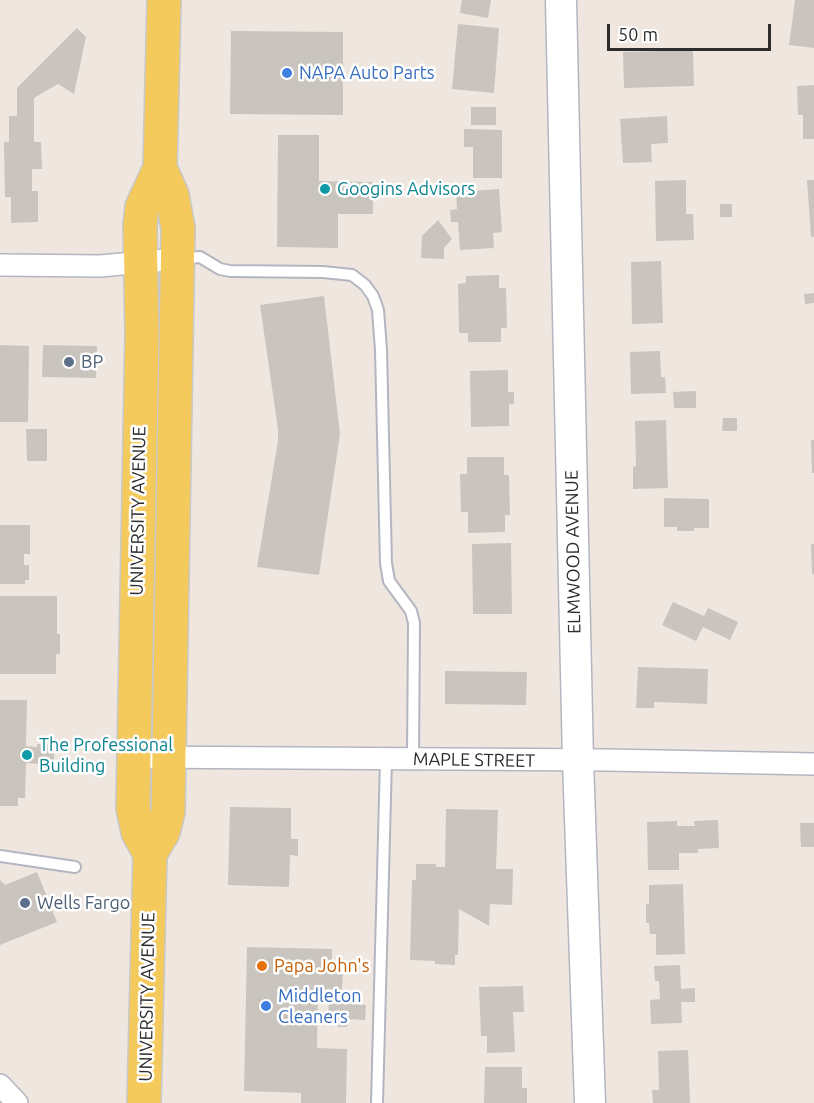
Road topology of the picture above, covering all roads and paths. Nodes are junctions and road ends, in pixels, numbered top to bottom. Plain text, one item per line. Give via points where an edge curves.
1 (164, 0) edge
2 (561, 0) edge
3 (160, 168) junction
4 (177, 259) junction
5 (140, 263) junction
6 (0, 265) edge
7 (134, 757) junction
8 (169, 757) junction
9 (386, 759) junction
10 (413, 759) junction
11 (578, 760) junction
12 (814, 764) edge
13 (150, 854) junction
14 (0, 856) edge
15 (75, 867) dead end
16 (0, 1085) edge
17 (15, 1102) edge
18 (144, 1103) edge
19 (377, 1103) edge
20 (590, 1103) edge

1 - 3 main road, UNIVERSITY AVENUE
2 - 11 street, ELMWOOD AVENUE
3 - 4 main road, UNIVERSITY AVENUE via 175,206
3 - 5 main road, UNIVERSITY AVENUE via 142,207
4 - 5 street
4 - 8 main road, UNIVERSITY AVENUE
4 - 10 lane via 200,257 230,271 352,276 373,296 381,350 386,563 389,581 411,611 414,623
5 - 6 street
5 - 7 main road, UNIVERSITY AVENUE
7 - 8 street, MAPLE STREET
7 - 13 main road, UNIVERSITY AVENUE via 134,820
8 - 9 street, MAPLE STREET
8 - 13 main road, UNIVERSITY AVENUE via 167,818
9 - 10 street, MAPLE STREET
9 - 19 lane
10 - 11 street, MAPLE STREET
11 - 12 street, MAPLE STREET
11 - 20 street, ELMWOOD AVENUE
13 - 18 main road, UNIVERSITY AVENUE
14 - 15 lane
16 - 17 street

